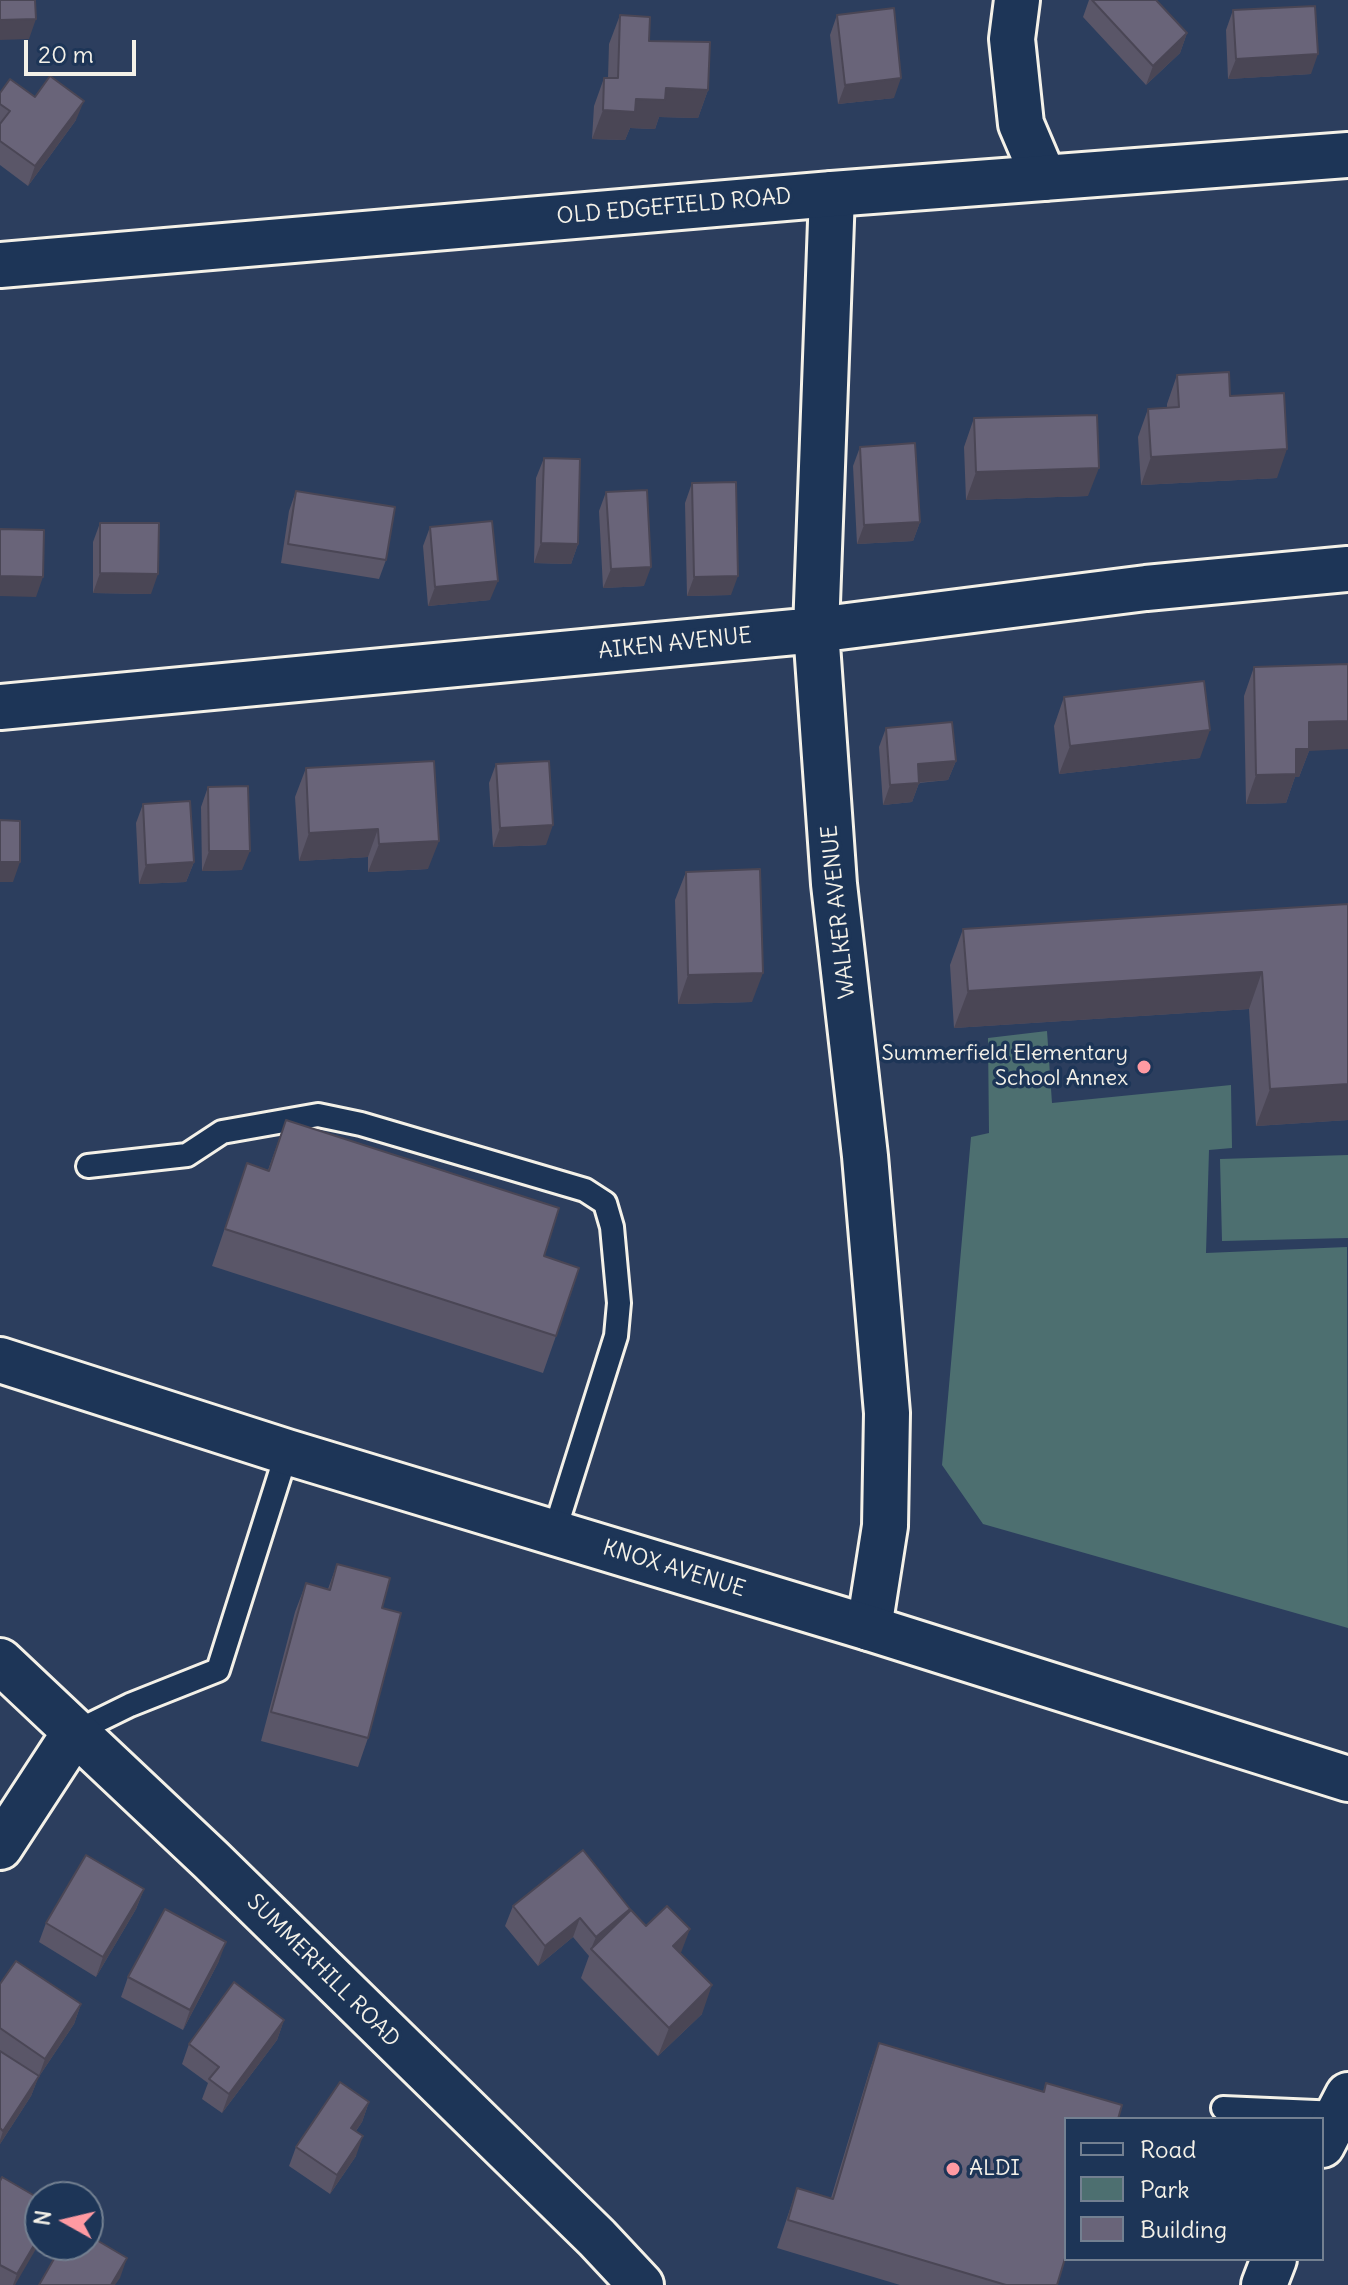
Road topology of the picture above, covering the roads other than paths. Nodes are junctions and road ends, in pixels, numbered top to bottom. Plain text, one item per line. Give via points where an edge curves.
1 (1017, 0) edge
2 (1348, 155) edge
3 (1044, 178) junction
4 (832, 194) junction
5 (0, 265) edge
6 (1348, 569) edge
7 (816, 630) junction
8 (0, 707) edge
9 (88, 1166) dead end
10 (0, 1360) edge
11 (287, 1452) junction
12 (554, 1533) junction
13 (869, 1628) junction
14 (0, 1661) edge
15 (75, 1732) junction
16 (1348, 1779) edge
17 (0, 1847) edge
18 (1232, 2117) edge
19 (1336, 2118) edge
20 (1273, 2261) edge
21 (641, 2285) edge
22 (1264, 2285) edge

1 - 3 street via 1012,39 1021,124
2 - 3 street, OLD EDGEFIELD ROAD
3 - 4 street, OLD EDGEFIELD ROAD
4 - 5 street, OLD EDGEFIELD ROAD
4 - 7 street, WALKER AVENUE
6 - 7 street, AIKEN AVENUE via 1146,588
7 - 8 street, AIKEN AVENUE
7 - 13 street, WALKER AVENUE via 834,884 887,1413 885,1527
9 - 12 lane via 187,1155 222,1132 318,1115 585,1190 605,1203 619,1303 616,1336
10 - 11 street, KNOX AVENUE
11 - 12 street, KNOX AVENUE
11 - 15 lane via 218,1670
12 - 13 street, KNOX AVENUE
13 - 16 street, KNOX AVENUE
14 - 15 street, SUMMERHILL ROAD
15 - 17 street
15 - 21 street, SUMMERHILL ROAD
18 - 19 lane via 1223,2108
20 - 22 street

